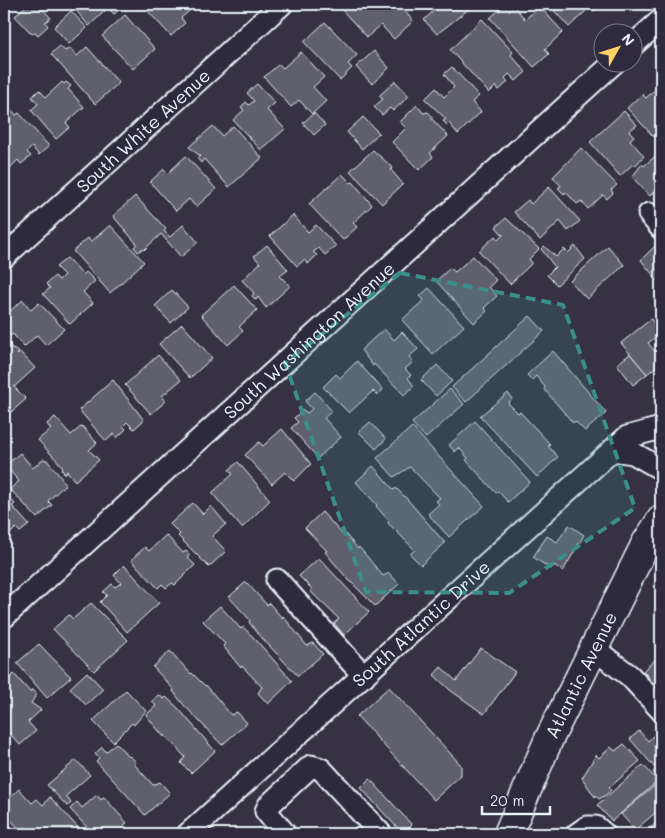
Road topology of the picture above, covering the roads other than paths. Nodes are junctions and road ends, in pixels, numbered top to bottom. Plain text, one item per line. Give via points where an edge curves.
1 (282, 4) edge
2 (661, 20) edge
3 (642, 37) edge
4 (604, 72) edge
5 (4, 257) edge
6 (661, 428) edge
7 (613, 450) junction
8 (661, 469) edge
9 (661, 520) edge
10 (654, 547) edge
11 (277, 580) dead end
12 (4, 617) edge
13 (594, 649) junction
14 (364, 676) junction
15 (661, 710) edge
16 (188, 834) edge
17 (285, 834) edge
18 (381, 834) edge
19 (508, 834) edge
20 (577, 834) edge
21 (604, 834) edge

1 - 5 street, South White Avenue
2 - 3 street
4 - 12 street, South Washington Avenue
6 - 7 street, South Atlantic Drive via 627,437
7 - 8 street via 633,453
7 - 14 street, South Atlantic Drive
9 - 10 main road, Atlantic Avenue
10 - 13 main road, Atlantic Avenue
11 - 14 street
13 - 15 street via 630,676
13 - 19 main road, Atlantic Avenue via 549,739
14 - 16 street, South Atlantic Drive
17 - 18 street via 266,811 311,766 321,769
20 - 21 street via 587,827 596,828

